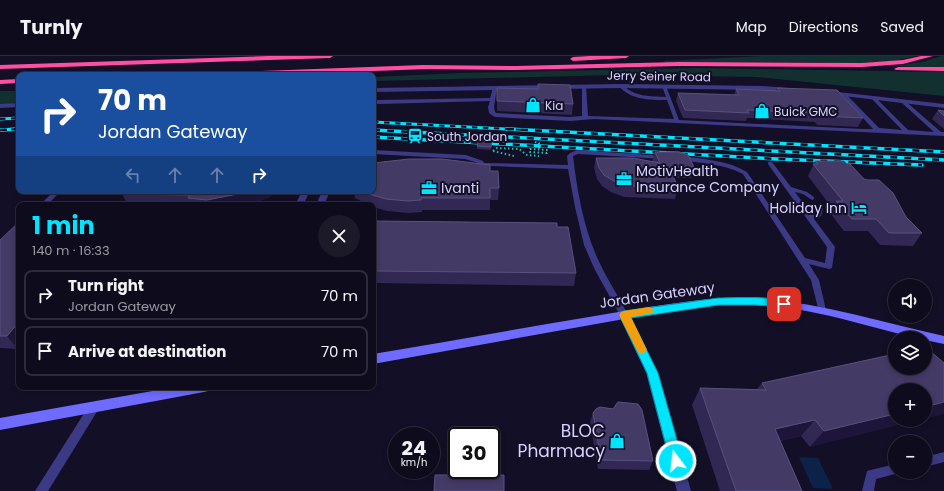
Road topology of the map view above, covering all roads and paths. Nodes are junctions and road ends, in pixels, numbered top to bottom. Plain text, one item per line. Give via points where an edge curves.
1 (330, 56) edge
2 (626, 56) edge
3 (930, 56) edge
4 (777, 65) junction
5 (0, 67) edge
6 (423, 68) junction
7 (944, 69) edge
8 (298, 72) edge
9 (16, 81) edge
10 (0, 82) edge
11 (584, 86) junction
12 (621, 86) junction
13 (664, 86) junction
14 (495, 88) junction
15 (793, 90) edge
16 (376, 91) edge
17 (823, 93) edge
18 (845, 94) junction
19 (874, 98) junction
20 (492, 99) junction
21 (669, 99) junction
22 (376, 102) edge
23 (904, 102) junction
24 (16, 105) edge
25 (1, 106) edge
26 (944, 106) edge
27 (585, 118) junction
28 (677, 121) junction
29 (877, 130) junction
30 (907, 132) junction
31 (941, 133) edge
32 (535, 142) dead end
33 (539, 150) junction
34 (376, 152) edge
35 (538, 156) dead end
36 (519, 157) dead end
37 (524, 158) dead end
38 (528, 158) dead end
39 (770, 163) dead end
40 (488, 164) junction
41 (467, 165) edge
42 (571, 167) junction
43 (788, 188) junction
44 (55, 194) edge
45 (812, 198) dead end
46 (46, 202) edge
47 (820, 209) dead end
48 (810, 218) junction
49 (802, 260) junction
50 (822, 310) junction
51 (624, 315) junction
52 (944, 340) edge
53 (376, 358) edge
54 (188, 390) edge
55 (94, 407) junction
56 (0, 424) edge
57 (944, 457) edge
58 (932, 460) edge
59 (888, 471) edge
60 (42, 491) edge
61 (684, 491) edge
62 (868, 491) edge

1 - 5 highway
2 - 6 highway
3 - 4 highway via 874,65
4 - 6 highway
4 - 7 highway
6 - 8 highway
9 - 10 highway
11 - 12 street, Jerry Seiner Road
11 - 14 street, Jerry Seiner Road
11 - 27 lane
12 - 13 street, Jerry Seiner Road
12 - 21 lane via 625,92 633,95
13 - 15 street, Jerry Seiner Road
13 - 21 lane
14 - 16 street, Jerry Seiner Road
14 - 20 lane
17 - 18 street
18 - 19 street
18 - 29 lane
19 - 23 street
19 - 30 lane
20 - 22 lane
20 - 27 lane via 491,111 495,115
21 - 28 lane
23 - 26 street
23 - 31 lane
24 - 25 street
27 - 28 lane
28 - 29 lane
29 - 30 lane
30 - 31 lane
32 - 33 path via 539,143
33 - 33 path via 530,150 530,152 547,153 547,150
34 - 40 lane via 466,157
35 - 36 path via 527,155 519,149 496,148 493,151
37 - 38 path
39 - 43 lane
40 - 41 lane
40 - 42 lane
42 - 49 lane via 570,156 577,152 672,158 727,164 738,168 746,173
42 - 51 lane via 591,254
43 - 45 lane
43 - 48 lane
44 - 46 lane
47 - 48 lane via 819,215
48 - 49 lane via 831,247 829,266
49 - 50 lane via 815,280
50 - 51 main road, Jordan Gateway via 774,303 730,301 699,303
50 - 52 main road, Jordan Gateway
51 - 53 main road, Jordan Gateway
51 - 61 street via 652,373
54 - 55 main road
55 - 56 main road
55 - 60 lane
57 - 58 lane
59 - 62 lane via 871,475

